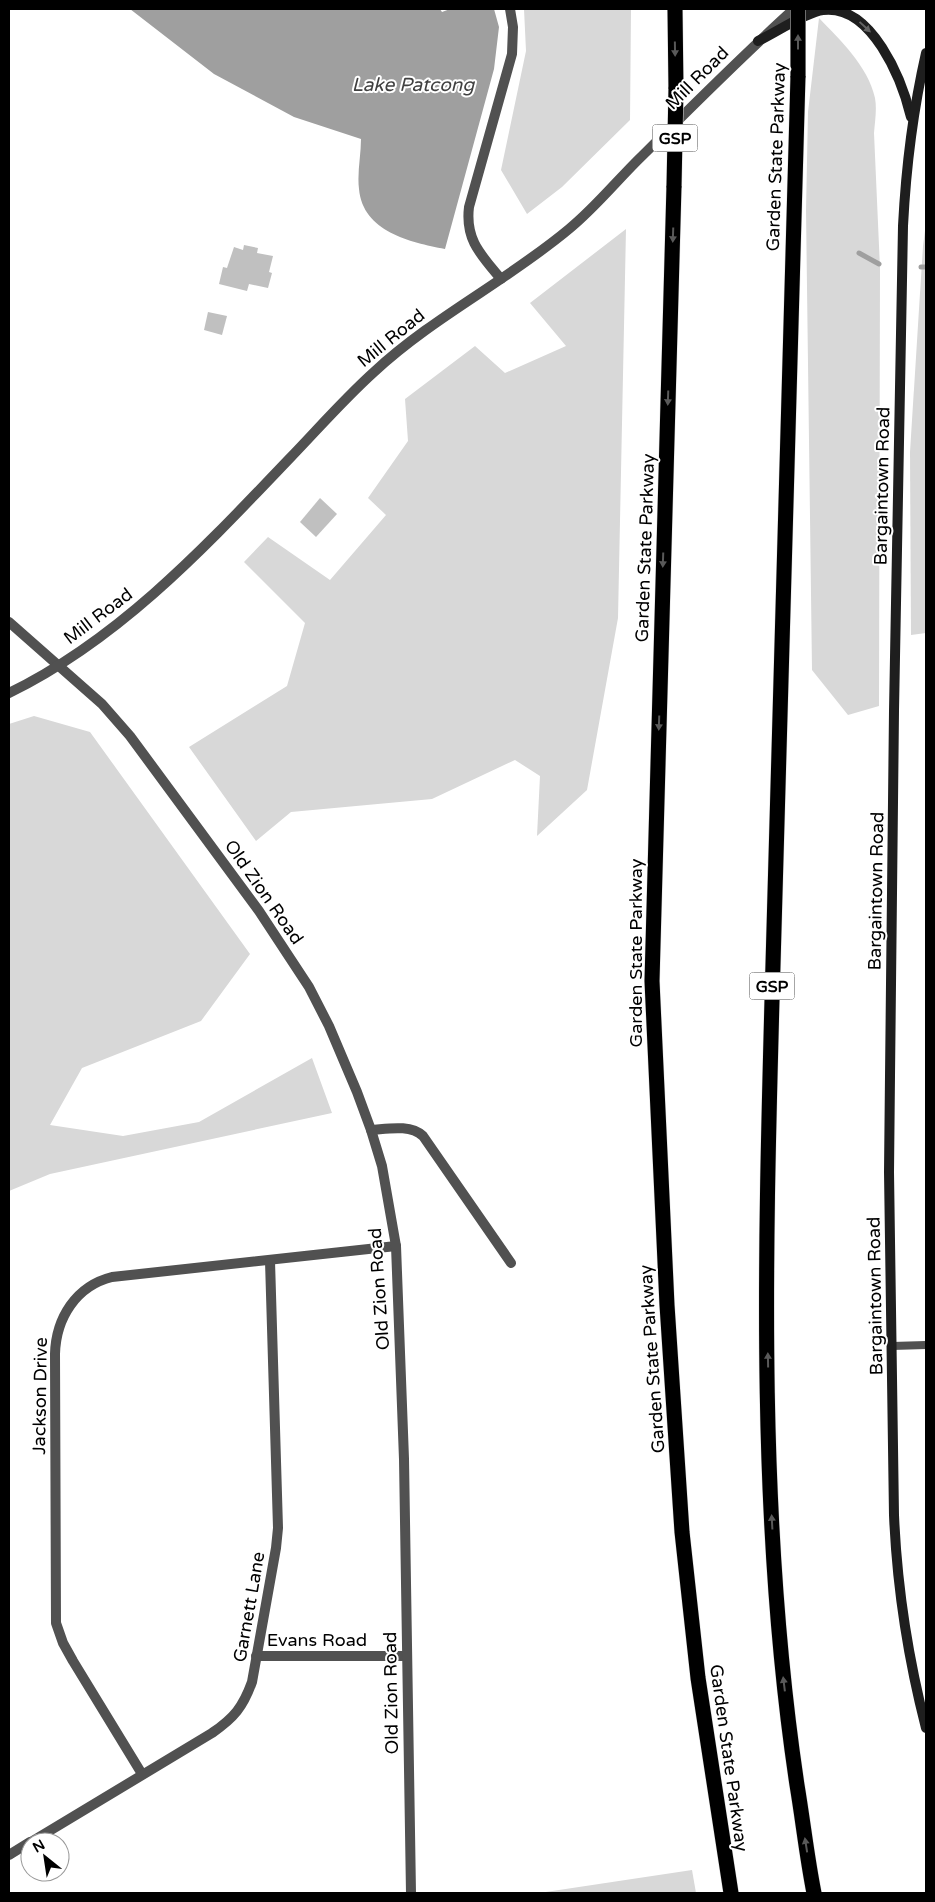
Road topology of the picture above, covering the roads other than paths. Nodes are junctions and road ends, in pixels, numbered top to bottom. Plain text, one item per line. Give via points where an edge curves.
1 (510, 9) edge
2 (675, 9) edge
3 (794, 9) edge
4 (798, 9) edge
5 (758, 41) junction
6 (926, 53) edge
7 (912, 121) junction
8 (501, 280) junction
9 (9, 622) edge
10 (58, 664) junction
11 (9, 693) edge
12 (371, 1130) junction
13 (396, 1246) junction
14 (270, 1261) junction
15 (511, 1263) dead end
16 (926, 1345) edge
17 (892, 1346) junction
18 (256, 1656) junction
19 (407, 1656) junction
20 (926, 1728) edge
21 (142, 1774) junction
22 (46, 1832) edge
23 (20, 1848) edge
24 (9, 1855) edge
25 (411, 1893) edge
26 (731, 1893) edge
27 (814, 1893) edge

1 - 8 street via 512,54 468,220 469,233 476,247
2 -> 26 highway, Garden State Parkway / GSP, bridge via 674,186 652,980 667,1305 682,1532 698,1678
3 - 5 street, Mill Road
27 -> 4 highway, Garden State Parkway / GSP, bridge via 792,1752 777,1616 770,1485 767,1311 772,973
5 -> 7 main road via 821,10 849,15 882,46 902,88
5 - 8 street, Mill Road via 570,229
6 - 7 main road, Bargaintown Road
7 - 17 main road, Bargaintown Road via 903,226 894,711 889,1172
8 - 10 street, Mill Road via 381,365 229,521 132,613
9 - 10 street, Old Zion Road
10 - 11 street, Mill Road
10 - 12 street, Old Zion Road via 102,704 130,736 284,948 329,1026
12 - 13 street, Old Zion Road via 382,1166
12 - 15 street via 418,1131
13 - 14 street, Jackson Drive
13 - 19 street, Old Zion Road
14 - 18 street, Garnett Lane via 278,1528
14 - 21 street, Jackson Drive via 105,1279 85,1290 70,1304 58,1329 55,1354 56,1623 73,1661
16 - 17 lane
17 - 20 main road, Bargaintown Road via 896,1556 908,1645
18 - 19 street, Evans Road
18 - 21 street, Garnett Lane via 252,1682 235,1715 212,1733
19 - 25 street, Old Zion Road
21 - 22 street, Garnett Lane
23 - 24 street, Garnett Lane

